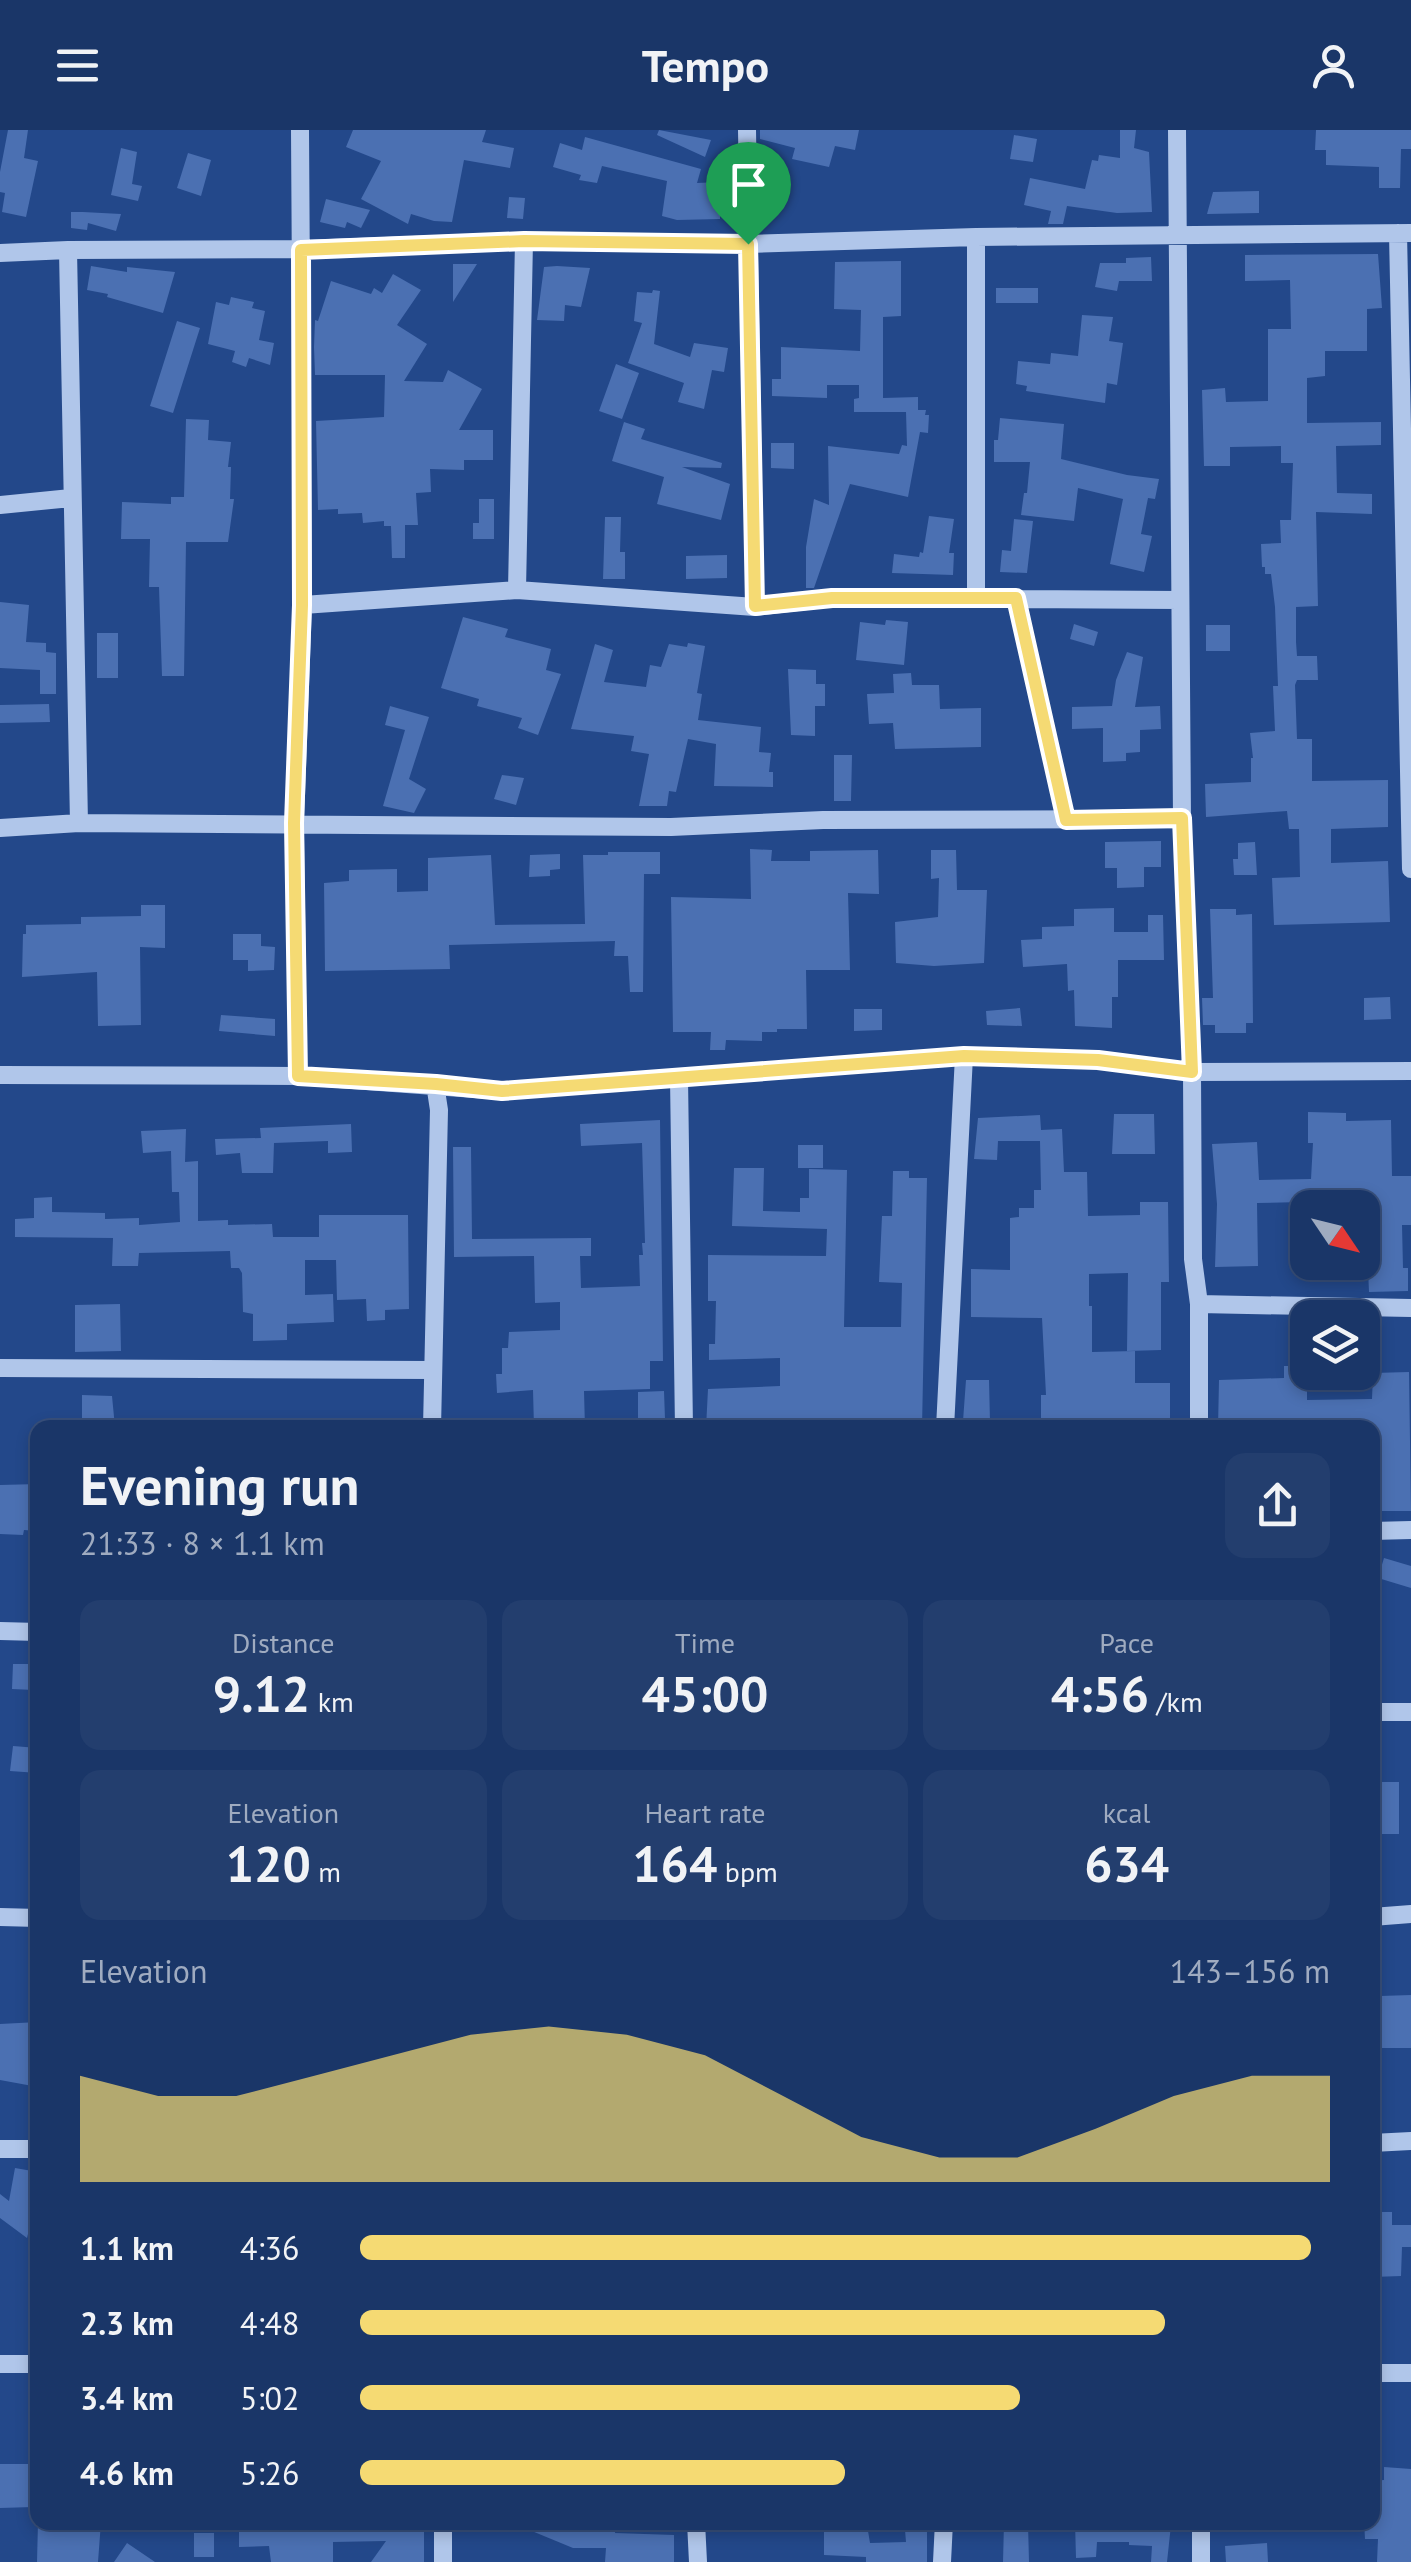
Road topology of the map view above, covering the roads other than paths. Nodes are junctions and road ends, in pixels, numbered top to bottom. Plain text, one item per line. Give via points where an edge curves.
1 (300, 130) edge
2 (746, 130) edge
3 (1177, 130) edge
4 (1404, 233) edge
5 (1179, 235) junction
6 (976, 237) junction
7 (524, 241) junction
8 (748, 244) junction
9 (68, 250) junction
10 (301, 250) junction
11 (0, 253) edge
12 (71, 498) junction
13 (0, 505) edge
14 (517, 590) junction
15 (976, 597) junction
16 (1016, 598) junction
17 (1180, 600) junction
18 (302, 605) junction
19 (755, 606) junction
20 (1182, 818) junction
21 (1066, 820) junction
22 (79, 823) junction
23 (294, 823) junction
24 (0, 828) edge
25 (1411, 869) edge
26 (964, 1056) junction
27 (1192, 1072) junction
28 (1411, 1072) edge
29 (0, 1075) edge
30 (298, 1076) junction
31 (679, 1078) junction
32 (436, 1084) junction
33 (1199, 1304) junction
34 (1411, 1308) edge
35 (0, 1368) edge
36 (432, 1370) junction
37 (432, 1420) edge
38 (684, 1420) edge
39 (946, 1420) edge
40 (1199, 1420) edge
41 (1380, 1530) edge
42 (1411, 1530) edge
43 (0, 1631) edge
44 (30, 1632) edge
45 (1380, 1712) edge
46 (1411, 1712) edge
47 (1411, 1914) edge
48 (1380, 1916) edge
49 (0, 1917) edge
50 (30, 1918) edge
51 (1411, 2141) edge
52 (1380, 2142) edge
53 (30, 2148) edge
54 (0, 2149) edge
55 (0, 2364) edge
56 (30, 2364) edge
57 (1380, 2373) edge
58 (1411, 2373) edge
59 (442, 2530) edge
60 (696, 2530) edge
61 (944, 2530) edge
62 (1201, 2530) edge
63 (443, 2562) edge
64 (698, 2562) edge
65 (942, 2562) edge
66 (1201, 2562) edge

1 - 10 street
2 - 8 street
3 - 5 street
4 - 5 street
4 - 25 street
5 - 6 street
5 - 17 street
6 - 8 street
6 - 15 street
7 - 8 street
7 - 10 street
7 - 14 street
8 - 19 street
9 - 10 street
9 - 11 street
9 - 12 street
10 - 18 street
12 - 13 street
12 - 22 street
14 - 18 street
14 - 19 street
15 - 16 street
15 - 19 street
16 - 17 street
16 - 21 street
17 - 20 street
18 - 23 street
20 - 21 street
20 - 27 street
21 - 23 street via 671,827
22 - 23 street
22 - 24 street
23 - 30 street
26 - 27 street via 1098,1060
26 - 31 street
26 - 39 street
27 - 28 street
27 - 33 street via 1192,1260
29 - 30 street
30 - 32 street
31 - 32 street via 502,1091
31 - 38 street
32 - 36 street
33 - 34 street
33 - 40 street
35 - 36 street
36 - 37 street
41 - 42 street
43 - 44 street
45 - 46 street
47 - 48 street
49 - 50 street
51 - 52 street
53 - 54 street
55 - 56 street
57 - 58 street
59 - 63 street
60 - 64 street
61 - 65 street
62 - 66 street

